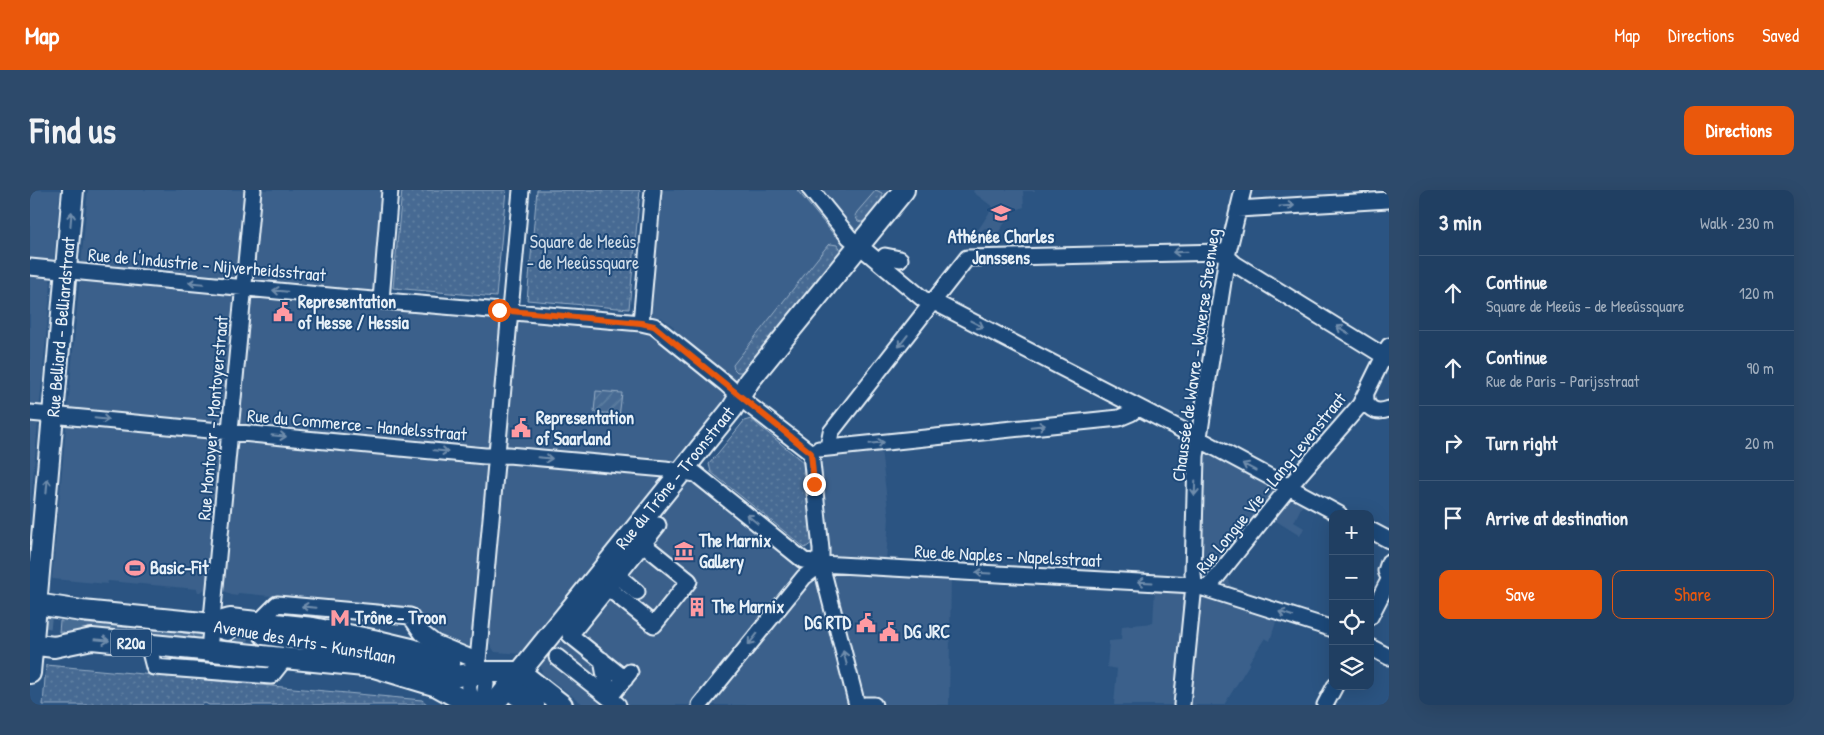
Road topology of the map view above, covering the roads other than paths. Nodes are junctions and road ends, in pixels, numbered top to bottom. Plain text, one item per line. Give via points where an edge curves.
1 (73, 190) edge
2 (253, 190) edge
3 (390, 190) edge
4 (521, 190) edge
5 (653, 190) edge
6 (811, 190) edge
7 (904, 190) edge
8 (1243, 190) edge
9 (1354, 196) edge
10 (1389, 200) edge
11 (1238, 209) junction
12 (859, 244) junction
13 (885, 256) dead end
14 (1227, 256) junction
15 (900, 259) dead end
16 (30, 267) edge
17 (66, 271) junction
18 (244, 288) junction
19 (381, 300) junction
20 (933, 302) junction
21 (510, 311) junction
22 (641, 323) junction
23 (1387, 351) edge
24 (1366, 394) junction
25 (739, 395) junction
26 (1138, 408) junction
27 (1389, 409) edge
28 (30, 412) edge
29 (53, 415) junction
30 (231, 432) junction
31 (1199, 439) junction
32 (828, 447) junction
33 (811, 453) junction
34 (496, 455) junction
35 (680, 472) junction
36 (1289, 488) junction
37 (1330, 510) edge
38 (658, 525) dead end
39 (1374, 532) edge
40 (1389, 540) edge
41 (643, 544) junction
42 (1389, 562) edge
43 (820, 564) junction
44 (1389, 579) edge
45 (613, 582) junction
46 (1201, 587) junction
47 (638, 592) dead end
48 (33, 603) edge
49 (1374, 609) edge
50 (212, 624) junction
51 (261, 624) junction
52 (1329, 628) edge
53 (31, 644) edge
54 (148, 644) junction
55 (1374, 649) edge
56 (209, 650) junction
57 (286, 657) junction
58 (557, 657) dead end
59 (1389, 657) edge
60 (602, 660) junction
61 (448, 663) dead end
62 (477, 672) junction
63 (30, 673) edge
64 (523, 690) edge
65 (1333, 690) edge
66 (614, 701) edge
67 (474, 705) edge
68 (488, 705) edge
69 (562, 705) edge
70 (700, 705) edge
71 (858, 705) edge
72 (865, 705) edge
73 (874, 705) edge
74 (1182, 705) edge
75 (1325, 705) edge

17 -> 1 main road, Rue Belliard - Belliardstraat
2 - 18 street, Rue Montoyer - Montoyerstraat
3 - 19 street
4 - 21 street
5 - 22 street
6 - 12 street via 849,237
7 - 12 main road, Rue du Trône - Troonstraat
8 - 11 street, Chaussée de Wavre - Waverse Steenweg
9 - 10 street
11 -> 9 street
11 - 14 street, Chaussée de Wavre - Waverse Steenweg
12 - 20 street via 924,300
12 - 25 main road, Rue du Trône - Troonstraat
13 - 15 street
14 -> 20 street via 1213,250 966,258
23 -> 14 street via 1235,264
14 - 31 street, Chaussée de Wavre - Waverse Steenweg
16 - 17 street, Rue de l'Industrie - Nijverheidsstraat
18 -> 17 street, Rue de l'Industrie - Nijverheidsstraat
17 - 29 main road, Rue Belliard - Belliardstraat
19 -> 18 street, Rue de l'Industrie - Nijverheidsstraat
18 - 30 street, Rue Montoyer - Montoyerstraat
19 - 21 street
20 -> 26 street
20 -> 32 street via 831,432
21 - 22 street
21 - 34 street
22 - 25 street via 654,326
23 - 24 street, Rue Longue Vie - Lang-Levenstraat
24 - 27 street via 1367,406 1372,411
24 - 36 street, Rue Longue Vie - Lang-Levenstraat
25 - 33 street
25 - 35 main road, Rue du Trône - Troonstraat via 732,409
26 - 31 street
32 -> 26 street via 1119,418
28 - 29 street, Rue du Commerce - Handelsstraat
29 -> 30 street, Rue du Commerce - Handelsstraat
48 -> 29 main road, Rue Belliard - Belliardstraat
30 -> 34 street, Rue du Commerce - Handelsstraat
30 - 50 street, Rue Montoyer - Montoyerstraat
36 -> 31 street
31 -> 46 street, Chaussée de Wavre - Waverse Steenweg via 1193,573
32 - 33 street
33 - 43 street
34 -> 35 street, Rue du Commerce - Handelsstraat
34 - 62 street
43 -> 35 street, Rue de Naples - Napelsstraat via 803,560 696,474
35 - 64 main road, Rue du Trône - Troonstraat
36 - 37 street
36 - 46 street, Rue Longue Vie - Lang-Levenstraat
38 - 41 street
39 - 40 street
41 - 45 street
41 - 45 street via 689,581 654,625
42 - 44 street via 1386,571
46 -> 43 street, Rue de Naples - Napelsstraat
43 -> 70 street via 804,577
71 -> 43 street
44 - 49 street
45 - 47 street
45 - 60 street via 570,635
52 -> 46 street, Rue de Naples - Napelsstraat
46 - 74 street, Chaussée de Wavre - Waverse Steenweg
48 - 50 main road, Avenue des Arts - Kunstlaan / R20a
48 - 53 main road, Rue Belliard - Belliardstraat
50 - 51 highway via 230,620
50 - 56 street, Rue Montoyer - Montoyerstraat
50 - 62 main road, Avenue des Arts - Kunstlaan / R20a via 230,630 352,647 451,675
51 - 61 highway via 313,629 373,641
62 -> 51 street, Avenue des Arts - Kunstlaan via 471,658 435,643 422,633 410,616 277,604
53 -> 54 main road, R20a via 54,646 92,639
53 - 63 main road, Rue Belliard - Belliardstraat
54 - 56 main road, R20a
54 - 57 street via 154,667 271,676
55 - 59 street
56 - 57 main road, R20a
57 - 67 main road, R20a via 374,667 437,686
58 - 66 street
60 - 66 street
60 - 66 street via 628,675
62 - 64 main road, R20a
62 - 67 street via 469,681 468,690
64 - 68 main road, Rue du Trône - Troonstraat
64 - 69 main road
65 - 75 street
72 - 73 street

